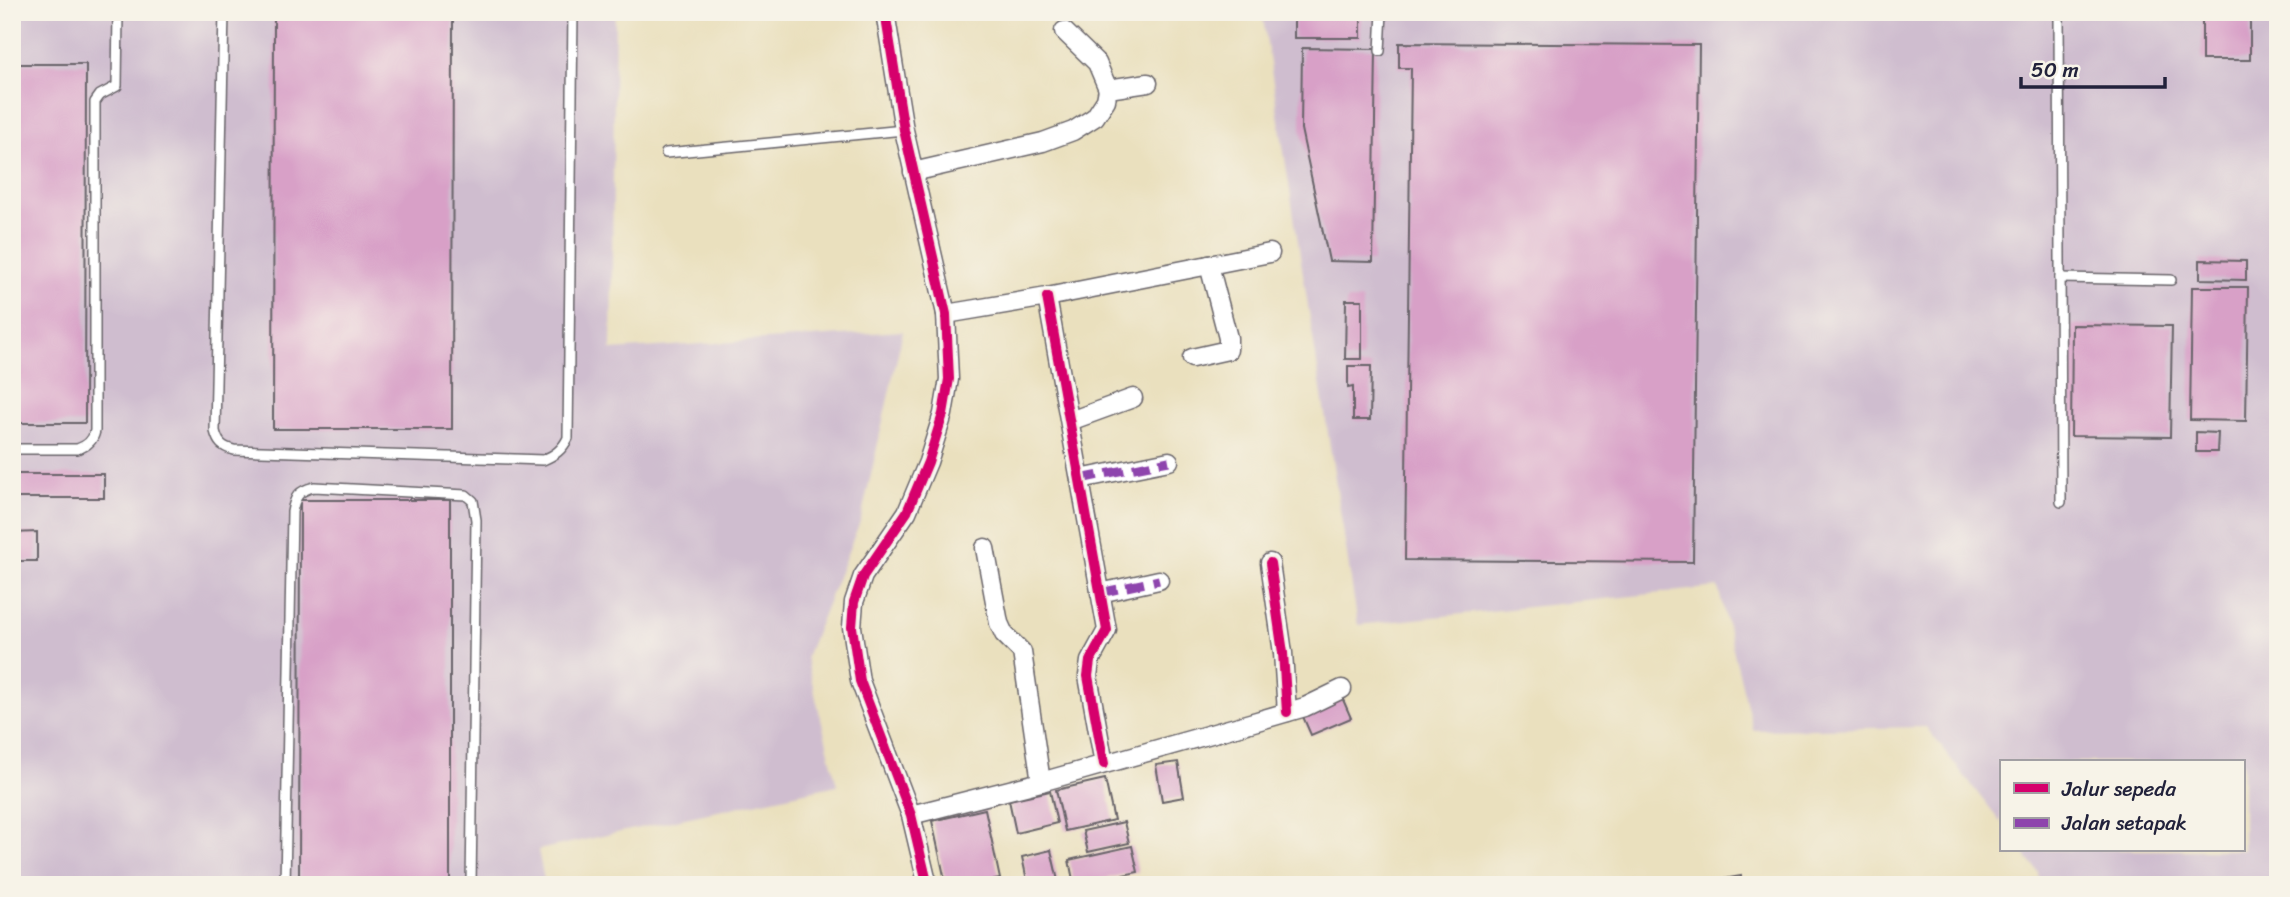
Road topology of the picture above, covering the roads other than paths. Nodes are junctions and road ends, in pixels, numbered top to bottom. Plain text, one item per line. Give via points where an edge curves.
1 (118, 12) edge
2 (224, 12) edge
3 (573, 12) edge
4 (885, 12) edge
5 (1382, 12) edge
6 (2059, 12) edge
7 (1064, 31) dead end
8 (1380, 51) dead end
9 (1148, 83) dead end
10 (1108, 89) junction
11 (904, 130) junction
12 (666, 153) dead end
13 (912, 172) junction
14 (1270, 253) dead end
15 (1209, 265) junction
16 (2060, 278) junction
17 (2171, 280) dead end
18 (1047, 297) junction
19 (946, 314) junction
20 (1192, 358) dead end
21 (1133, 398) dead end
22 (1070, 421) junction
23 (12, 449) edge
24 (1169, 461) dead end
25 (1080, 479) junction
26 (2061, 502) dead end
27 (985, 548) dead end
28 (1270, 563) dead end
29 (1158, 580) dead end
30 (1100, 593) junction
31 (1342, 689) dead end
32 (1287, 712) junction
33 (1104, 764) junction
34 (1041, 782) junction
35 (911, 815) junction
36 (285, 885) edge
37 (471, 885) edge
38 (931, 885) edge

1 - 23 lane via 117,86 95,102 95,430 90,442 77,449
2 - 3 lane via 218,440 224,448 234,450 543,460 563,448 568,438
4 - 11 street
5 - 8 lane
6 - 16 lane
7 - 10 street via 1097,63
9 - 10 street
10 - 13 street via 1095,117 1073,131
11 - 12 lane
11 - 13 street
13 - 19 street
14 - 15 street
15 - 18 street
15 - 20 street via 1228,350
16 - 17 lane
16 - 26 lane
18 - 19 street
18 - 22 street
19 - 35 street via 949,379 943,414 907,512 863,576 852,627 860,681
21 - 22 street
22 - 25 street
24 - 25 street
25 - 30 street
27 - 34 street via 999,623 1022,652
28 - 32 street
29 - 30 street
30 - 33 street via 1107,630 1090,661 1088,676
31 - 32 street
32 - 33 street
33 - 34 street
34 - 35 street
35 - 38 street
36 - 37 lane via 292,512 297,494 314,487 466,495 474,504

